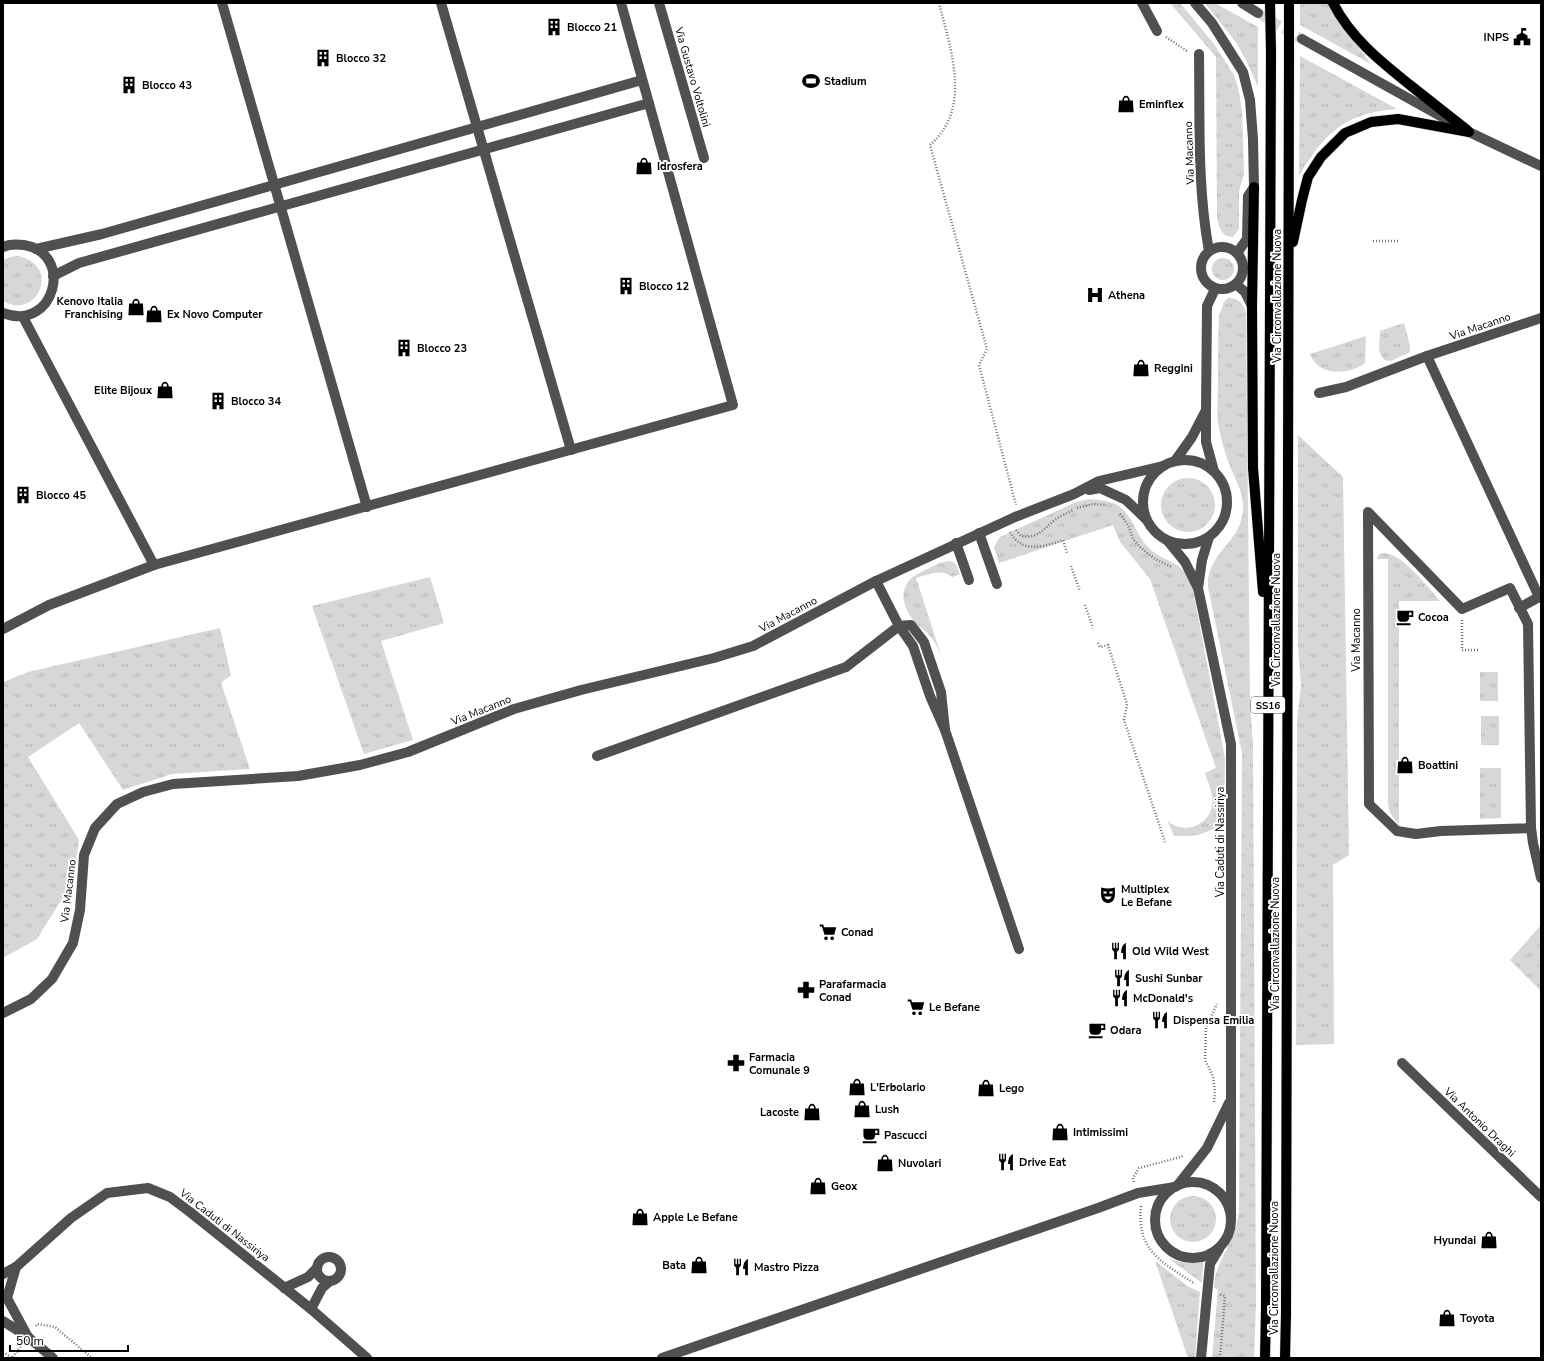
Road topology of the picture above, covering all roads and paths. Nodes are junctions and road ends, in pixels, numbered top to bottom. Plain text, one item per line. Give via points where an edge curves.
1 (222, 3) edge
2 (442, 3) edge
3 (621, 3) edge
4 (659, 3) edge
5 (939, 3) edge
6 (1142, 3) edge
7 (1195, 3) edge
8 (1242, 3) edge
9 (1270, 3) edge
10 (1289, 3) edge
11 (1333, 3) edge
12 (1258, 13) tunnel mouth
13 (1157, 31) dead end
14 (1302, 39) tunnel mouth
15 (1180, 46) dead end
16 (1186, 50) dead end
17 (1199, 54) dead end
18 (642, 80) junction
19 (649, 103) junction
20 (477, 127) junction
21 (1469, 132) junction
22 (484, 150) junction
23 (704, 158) dead end
24 (1541, 166) edge
25 (274, 185) junction
26 (1254, 186) junction
27 (281, 208) junction
28 (1373, 240) dead end
29 (1400, 241) dead end
30 (4, 244) edge
31 (36, 249) junction
32 (1209, 251) junction
33 (1237, 253) junction
34 (1289, 264) junction
35 (53, 276) junction
36 (1236, 284) junction
37 (1216, 289) junction
38 (1252, 306) junction
39 (3, 313) edge
40 (23, 317) junction
41 (1541, 318) edge
42 (1427, 356) junction
43 (1319, 393) dead end
44 (1206, 410) junction
45 (571, 450) junction
46 (1175, 461) junction
47 (1163, 466) junction
48 (1214, 471) junction
49 (1074, 494) junction
50 (367, 507) junction
51 (1112, 508) dead end
52 (1119, 512) dead end
53 (1015, 517) junction
54 (1146, 519) junction
55 (1005, 521) junction
56 (979, 533) junction
57 (1210, 537) junction
58 (1168, 541) junction
59 (956, 543) junction
60 (1067, 553) dead end
61 (154, 565) junction
62 (1072, 566) dead end
63 (1175, 568) dead end
64 (969, 580) dead end
65 (876, 581) junction
66 (997, 584) dead end
67 (1198, 588) junction
68 (1080, 591) dead end
69 (1085, 605) dead end
70 (1519, 608) junction
71 (1462, 609) junction
72 (899, 626) junction
73 (1093, 628) dead end
74 (3, 629) edge
75 (1098, 643) dead end
76 (1479, 650) dead end
77 (1269, 673) junction
78 (597, 756) dead end
79 (1531, 828) junction
80 (1165, 842) dead end
81 (1541, 878) edge
82 (1019, 949) dead end
83 (1219, 1001) dead end
84 (3, 1013) edge
85 (1402, 1063) dead end
86 (1230, 1100) junction
87 (1214, 1104) dead end
88 (1186, 1154) dead end
89 (1135, 1185) dead end
90 (1176, 1186) junction
91 (1541, 1197) edge
92 (1141, 1204) dead end
93 (1231, 1219) junction
94 (1221, 1246) junction
95 (16, 1267) junction
96 (316, 1269) junction
97 (3, 1274) edge
98 (330, 1281) junction
99 (284, 1288) junction
100 (1200, 1288) dead end
101 (1214, 1291) dead end
102 (311, 1309) junction
103 (3, 1321) edge
104 (28, 1337) junction
105 (53, 1358) edge
106 (367, 1358) edge
107 (662, 1358) edge
108 (1201, 1358) edge
109 (1220, 1358) edge
110 (1265, 1358) edge
111 (1285, 1358) edge

1 - 25 street
2 - 20 street
3 - 18 street
4 - 23 street, Via Gustavo Voltolini
5 - 53 path via 956,82 948,124 930,144 987,349 979,366 1016,501
6 - 13 street
7 - 26 street via 1243,72 1250,100
8 - 12 street
9 - 77 main road, Via Circonvallazione Nuova / SS16, bridge
10 - 34 main road, Via Circonvallazione Nuova / SS16, bridge
11 - 21 main road via 1351,30 1377,58
14 - 21 street
15 - 16 path
17 - 32 street, Via Macanno via 1200,173
18 - 19 street
18 - 20 street
19 - 22 street
19 - 45 street via 733,405
20 - 22 street
20 - 25 street
21 - 24 street
21 - 34 main road via 1398,119 1371,122 1345,133 1321,157 1308,177
22 - 27 street
22 - 45 street
25 - 27 street
25 - 31 street via 102,234
26 - 33 street via 1248,196 1247,239
26 - 38 main road
27 - 35 street via 78,263
27 - 50 street
28 - 29 path
30 - 31 street via 18,244
31 - 35 street via 48,260
32 - 33 street via 1222,247
32 - 37 street via 1202,261 1201,274 1209,286
33 - 36 street via 1243,271
34 - 111 main road, Via Circonvallazione Nuova / SS16
35 - 40 street via 51,295 44,305 35,313
36 - 37 street via 1223,290
36 - 38 street via 1245,292
37 - 44 street via 1207,306
38 - 77 main road via 1253,468
39 - 40 street
40 - 61 street
41 - 42 street, Via Macanno
42 - 43 street, Via Macanno via 1346,387
42 - 70 street via 1539,597
44 - 46 street via 1192,437
44 - 48 street via 1206,442
45 - 50 street
46 - 47 street, Via Macanno
46 - 48 street, Via Macanno via 1185,460 1203,464
47 - 49 street, Via Macanno via 1099,481
47 - 54 street, Via Macanno via 1147,485 1143,501
48 - 57 street via 1223,484 1228,500 1225,516 1218,530
49 - 53 street, Via Macanno
49 - 54 street, Via Macanno via 1100,488 1126,500
50 - 61 street
51 - 53 path via 1093,504 1076,508 1030,538 1021,536 1016,530
52 - 63 path via 1140,547 1155,559
53 - 55 street, Via Macanno
54 - 58 street, Via Macanno via 1155,532
55 - 56 street, Via Macanno
55 - 60 path via 1014,540 1020,544 1039,547 1063,540
56 - 59 street, Via Macanno
56 - 66 street
57 - 58 street, Via Macanno via 1197,543 1182,545
57 - 67 street, Via Caduti di Nassiriya via 1202,560
58 - 67 street, Via Caduti di Nassiriya via 1186,562
59 - 64 street
59 - 65 street, Via Macanno
61 - 74 street via 49,605
62 - 68 path
65 - 72 street
65 - 84 street, Via Macanno via 753,646 514,709 408,752 360,765 298,776 173,784 142,792 117,804 95,828 84,856 80,910 73,943 52,979 32,999
67 - 86 street, Via Caduti di Nassiriya via 1231,744
69 - 73 path
70 - 71 street via 1510,588
70 - 79 street via 1528,624
71 - 76 path via 1462,650
71 - 79 street, Via Macanno via 1368,512 1369,804 1397,831 1416,834
72 - 78 street via 846,667
72 - 82 street via 912,625 924,642 941,692 945,730
75 - 80 path via 1100,647 1108,645 1127,704 1124,720
77 - 110 main road, Via Circonvallazione Nuova / SS16
79 - 81 street
83 - 87 path via 1206,1027 1205,1060 1213,1076
85 - 91 street, Via Antonio Draghi
86 - 90 street, Via Caduti di Nassiriya via 1207,1148
86 - 93 street, Via Caduti di Nassiriya
88 - 89 path via 1139,1168 1133,1178
90 - 93 street via 1195,1182 1212,1188 1226,1201
90 - 94 street, Via Caduti di Nassiriya via 1165,1195 1156,1212 1157,1231 1165,1245 1176,1254 1192,1258 1208,1255
90 - 107 street via 1138,1193
92 - 100 path via 1142,1232 1148,1246 1159,1260
93 - 94 street, Via Caduti di Nassiriya via 1229,1233
94 - 108 street, Via Caduti di Nassiriya via 1210,1264
95 - 97 street, Via Caduti di Nassiriya
95 - 99 street, Via Caduti di Nassiriya via 71,1218 107,1193 148,1188 170,1197
95 - 104 street via 8,1298
96 - 98 street via 320,1277
96 - 98 street via 322,1258 330,1256 338,1260 341,1267 340,1275
96 - 99 street via 308,1277
98 - 102 street via 322,1288
99 - 102 street, Via Caduti di Nassiriya
101 - 109 path via 1225,1296
102 - 106 street, Via Caduti di Nassiriya
103 - 104 street
104 - 105 street

